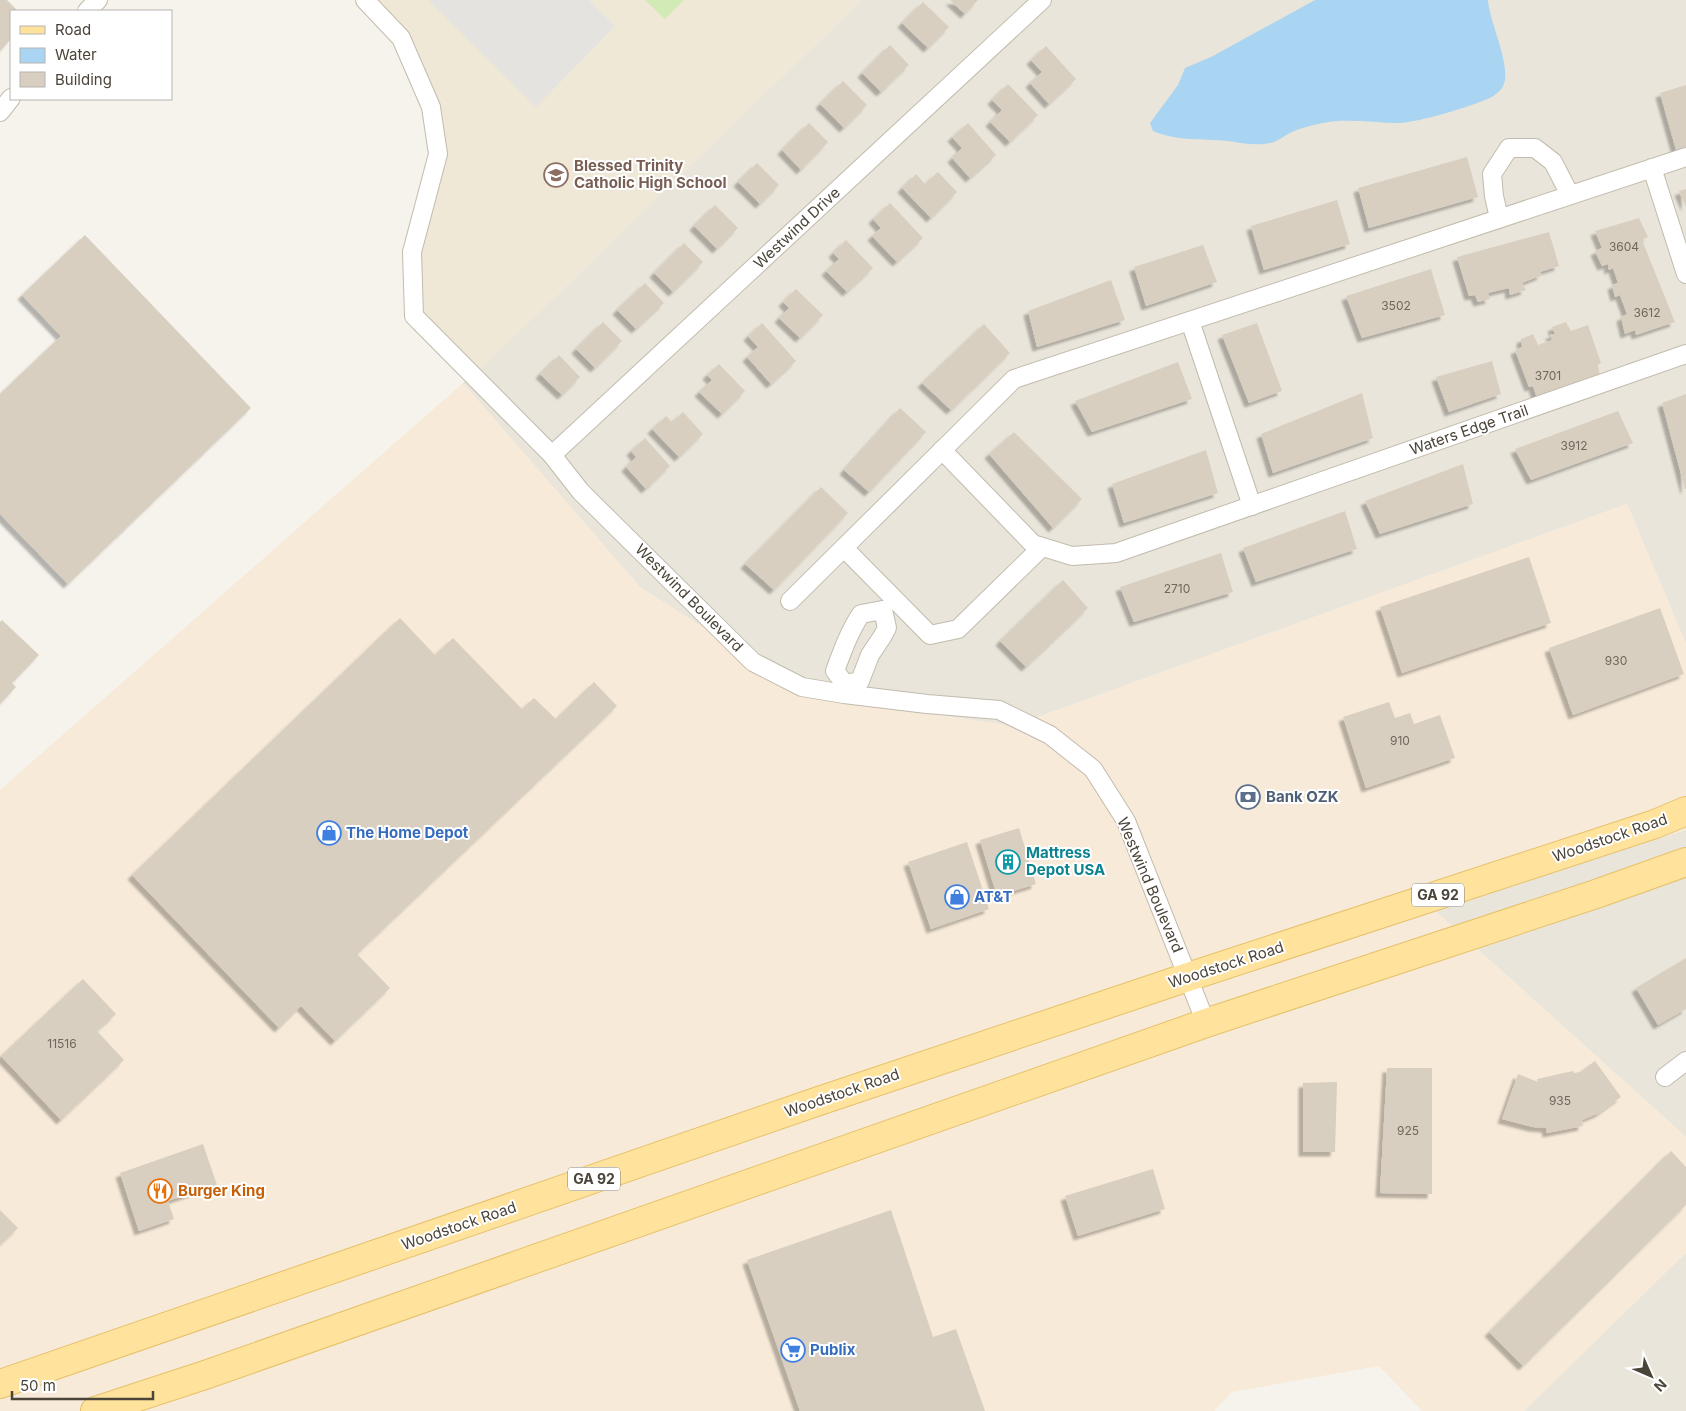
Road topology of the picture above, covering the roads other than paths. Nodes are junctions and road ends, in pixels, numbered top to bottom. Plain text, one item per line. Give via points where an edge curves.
1 (98, 0) edge
2 (365, 0) edge
3 (1042, 0) edge
4 (88, 10) edge
5 (10, 99) edge
6 (0, 112) edge
7 (1686, 157) edge
8 (1652, 168) junction
9 (1570, 195) junction
10 (1500, 218) junction
11 (1686, 274) edge
12 (1190, 321) junction
13 (1686, 354) edge
14 (942, 450) junction
15 (552, 456) junction
16 (1252, 506) junction
17 (1042, 547) junction
18 (844, 548) junction
19 (790, 601) dead end
20 (888, 604) junction
21 (845, 644) junction
22 (870, 655) junction
23 (844, 689) junction
24 (1686, 811) edge
25 (1686, 862) edge
26 (1188, 977) junction
27 (1206, 1023) junction
28 (1686, 1062) edge
29 (1666, 1078) dead end
30 (0, 1384) edge
31 (102, 1409) edge

1 - 4 street
2 - 15 street, Westwind Boulevard via 401,38 431,108 438,154 412,252 414,316
3 - 15 street, Westwind Drive
5 - 6 street
7 - 8 street
8 - 9 street
8 - 11 street
9 - 10 street
9 - 10 street via 1553,162 1535,148 1509,148 1492,174
10 - 12 street
12 - 14 street via 1014,379
12 - 16 street
13 - 16 street, Waters Edge Trail
14 - 17 street, Waters Edge Trail via 1033,544
14 - 18 street
15 - 23 street, Westwind Boulevard via 581,492 754,662 802,687
16 - 17 street, Waters Edge Trail via 1116,553 1072,556
17 - 20 street via 958,629 930,635
18 - 19 street
18 - 20 street
20 - 21 street via 861,614
20 - 22 street via 887,628
21 - 22 street
21 - 23 street via 835,671
22 - 23 street via 860,681
23 - 26 street, Westwind Boulevard via 926,704 998,710 1050,735 1093,769 1126,821
24 - 26 main road, Woodstock Road / GA 92
25 - 27 main road via 1587,898
26 - 27 street, Westwind Boulevard
26 - 30 main road, Woodstock Road / GA 92
27 - 31 main road
28 - 29 street

